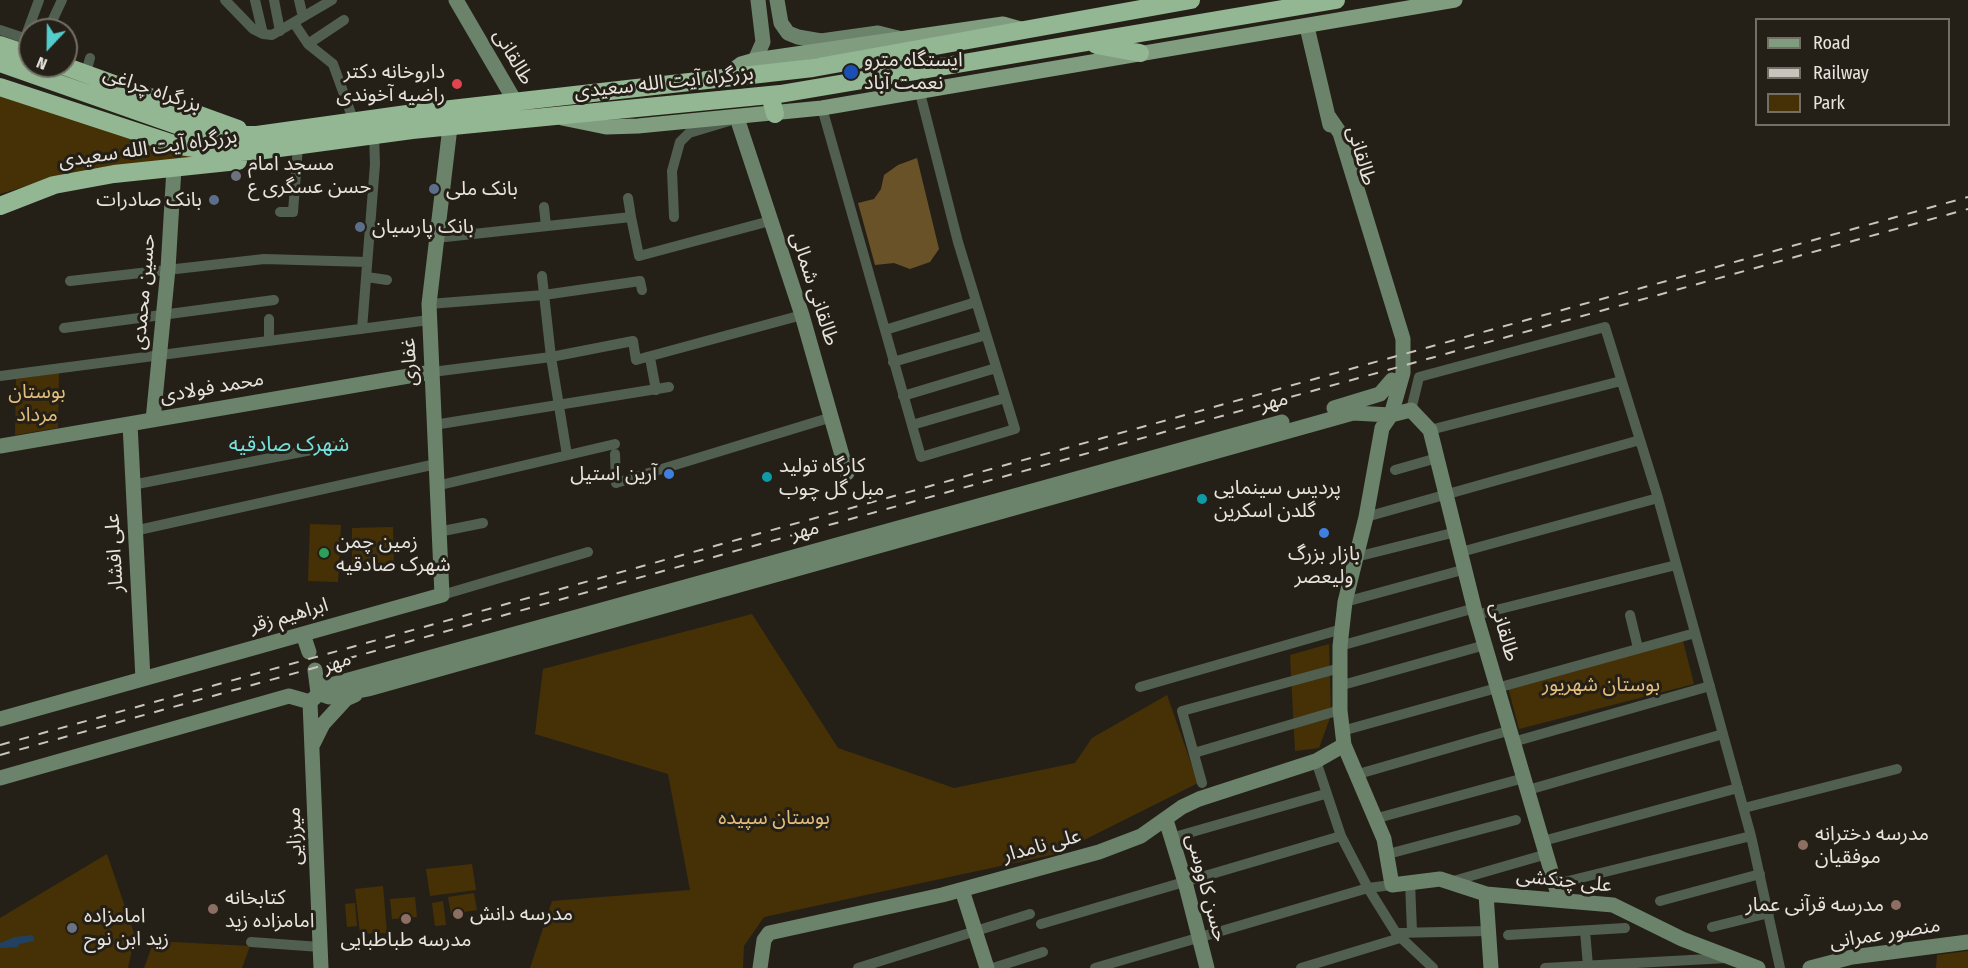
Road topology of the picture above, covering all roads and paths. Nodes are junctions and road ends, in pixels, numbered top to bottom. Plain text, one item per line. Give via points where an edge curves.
1 (39, 0) edge
2 (62, 0) edge
3 (225, 0) edge
4 (255, 0) edge
5 (274, 0) edge
6 (299, 0) edge
7 (332, 0) edge
8 (456, 0) edge
9 (758, 0) edge
10 (777, 0) edge
11 (1191, 0) edge
12 (1336, 0) edge
13 (1455, 0) edge
14 (34, 18) edge
15 (54, 18) edge
16 (299, 20) junction
17 (344, 20) dead end
18 (781, 23) junction
19 (1307, 27) junction
20 (763, 28) junction
21 (0, 30) edge
22 (280, 31) junction
23 (1026, 31) junction
24 (263, 34) junction
25 (18, 39) edge
26 (902, 39) junction
27 (1083, 42) junction
28 (18, 44) edge
29 (308, 44) junction
30 (0, 45) edge
31 (1140, 53) junction
32 (755, 60) junction
33 (0, 63) edge
34 (78, 66) edge
35 (718, 81) junction
36 (67, 85) junction
37 (0, 87) edge
38 (131, 89) junction
39 (920, 93) junction
40 (770, 95) junction
41 (516, 103) junction
42 (822, 108) junction
43 (775, 114) junction
44 (556, 117) junction
45 (1329, 117) junction
46 (737, 118) junction
47 (354, 122) junction
48 (450, 127) junction
49 (374, 135) junction
50 (257, 143) junction
51 (298, 146) junction
52 (174, 168) junction
53 (628, 198) dead end
54 (3, 206) edge
55 (544, 207) dead end
56 (280, 212) dead end
57 (631, 217) junction
58 (674, 218) dead end
59 (770, 221) junction
60 (546, 226) junction
61 (436, 238) junction
62 (367, 262) junction
63 (168, 269) junction
64 (542, 276) dead end
65 (367, 277) junction
66 (387, 280) dead end
67 (70, 281) dead end
68 (641, 286) dead end
69 (544, 296) junction
70 (274, 300) dead end
71 (976, 302) junction
72 (429, 304) junction
73 (802, 315) junction
74 (162, 316) junction
75 (269, 319) dead end
76 (429, 320) junction
77 (64, 328) dead end
78 (362, 329) junction
79 (885, 330) junction
80 (986, 335) junction
81 (269, 340) junction
82 (160, 354) junction
83 (551, 357) junction
84 (650, 358) junction
85 (893, 362) junction
86 (996, 368) junction
87 (432, 372) junction
88 (0, 376) edge
89 (1398, 376) junction
90 (1621, 381) junction
91 (669, 387) dead end
92 (656, 390) junction
93 (903, 396) junction
94 (1005, 398) junction
95 (560, 403) junction
96 (1411, 410) junction
97 (1380, 413) junction
98 (832, 417) junction
99 (153, 420) junction
100 (130, 424) junction
101 (434, 425) junction
102 (912, 425) junction
103 (1430, 430) junction
104 (1640, 440) junction
105 (0, 446) edge
106 (332, 446) dead end
107 (567, 455) junction
108 (1437, 458) junction
109 (436, 464) junction
110 (1395, 470) dead end
111 (847, 473) dead end
112 (132, 485) junction
113 (436, 486) junction
114 (1446, 496) junction
115 (1658, 498) junction
116 (962, 516) junction
117 (1366, 517) junction
118 (483, 523) dead end
119 (134, 531) junction
120 (438, 532) junction
121 (1456, 532) junction
122 (588, 552) dead end
123 (1461, 552) junction
124 (1356, 557) junction
125 (1676, 565) junction
126 (1466, 569) junction
127 (442, 595) junction
128 (1345, 602) junction
129 (1476, 611) junction
130 (1630, 615) dead end
131 (1342, 629) junction
132 (1695, 633) junction
133 (303, 634) junction
134 (1485, 645) junction
135 (1340, 646) junction
136 (1638, 648) junction
137 (309, 652) dead end
138 (1340, 668) junction
139 (315, 670) dead end
140 (143, 679) junction
141 (1339, 686) junction
142 (1497, 686) junction
143 (1710, 686) junction
144 (1140, 687) dead end
145 (368, 689) junction
146 (314, 698) junction
147 (1340, 710) junction
148 (0, 719) edge
149 (1723, 734) junction
150 (1512, 736) junction
151 (1343, 738) junction
152 (312, 747) junction
153 (1194, 753) junction
154 (1316, 761) junction
155 (1897, 769) dead end
156 (1355, 775) junction
157 (0, 778) edge
158 (1202, 783) dead end
159 (1526, 784) junction
160 (1738, 788) junction
161 (1325, 794) junction
162 (1744, 808) junction
163 (1374, 819) junction
164 (1166, 820) junction
165 (1516, 820) dead end
166 (1341, 836) junction
167 (1751, 836) junction
168 (1171, 838) junction
169 (1545, 848) junction
170 (1388, 854) junction
171 (1760, 874) junction
172 (1185, 882) junction
173 (1410, 882) junction
174 (1450, 882) junction
175 (1392, 885) junction
176 (1368, 888) junction
177 (962, 890) junction
178 (1558, 891) junction
179 (1486, 894) junction
180 (1659, 901) dead end
181 (1769, 913) junction
182 (1030, 914) dead end
183 (1041, 924) dead end
184 (1712, 927) dead end
185 (1625, 928) dead end
186 (974, 931) junction
187 (1488, 931) junction
188 (1585, 931) junction
189 (1412, 932) junction
190 (1508, 935) dead end
191 (1398, 936) junction
192 (1198, 938) junction
193 (251, 942) dead end
194 (1968, 942) edge
195 (320, 947) junction
196 (1043, 952) dead end
197 (1732, 958) junction
198 (1588, 966) junction
199 (321, 968) edge
200 (760, 968) edge
201 (858, 968) edge
202 (987, 968) edge
203 (993, 968) edge
204 (1095, 968) edge
205 (1207, 968) edge
206 (1300, 968) edge
207 (1433, 968) edge
208 (1491, 968) edge
209 (1545, 968) edge
210 (1758, 968) edge
211 (1780, 968) edge
212 (1810, 968) edge

1 - 14 street
2 - 15 street
3 - 24 street
4 - 24 street
5 - 22 street
6 - 16 street
7 - 16 street
8 - 41 street, طالقانی
9 - 20 street
10 - 18 street
11 - 23 highway, بزرگراه آیت الله سعیدی
12 - 27 highway, بزرگراه آیت الله سعیدی
13 - 19 main road
16 - 22 street
16 - 29 street
17 - 29 street
18 - 20 street via 776,34 765,33
18 - 26 street via 788,33 808,40 878,33
19 - 31 main road
19 - 45 street, طالقانی
20 - 32 street via 763,42
21 - 25 street
22 - 24 street
23 - 26 main road via 1003,24
23 - 35 highway, بزرگراه آیت الله سعیدی
26 - 32 main road
27 - 31 highway
27 - 40 highway, بزرگراه آیت الله سعیدی
28 - 30 highway
29 - 47 street via 333,64
31 - 39 main road
32 - 35 main road via 741,64
33 - 36 highway, بزرگراه چراغی
34 - 38 highway via 88,66
35 - 41 highway, بزرگراه آیت الله سعیدی
36 - 38 highway
36 - 50 highway, بزرگراه چراغی via 188,129
37 - 50 highway via 180,146 222,152
38 - 50 highway
39 - 42 main road
39 - 71 street
40 - 43 highway
40 - 44 highway, بزرگراه آیت الله سعیدی
41 - 47 highway, بزرگراه آیت الله سعیدی
42 - 43 main road
42 - 79 street
43 - 46 main road
44 - 46 main road via 606,127
44 - 48 highway, بزرگراه آیت الله سعیدی
45 - 89 street, طالقانی via 1331,135 1390,316
45 - 89 street, طالقانی via 1340,133 1403,339
46 - 58 street via 689,133 680,142 672,171
46 - 59 street, طالقانی شمالی
47 - 50 highway, بزرگراه آیت الله سعیدی
48 - 49 highway, بزرگراه آیت الله سعیدی
48 - 61 street, غفاری
49 - 51 highway, بزرگراه آیت الله سعیدی
49 - 62 street
50 - 51 highway, بزرگراه آیت الله سعیدی
50 - 52 highway, بزرگراه آیت الله سعیدی via 245,161
51 - 56 street via 293,212
52 - 54 highway, بزرگراه آیت الله سعیدی via 54,185
52 - 63 street, حسین محمدی
53 - 57 street
55 - 60 street
57 - 59 street via 639,256
57 - 60 street
59 - 73 street, طالقانی شمالی
60 - 61 street
61 - 72 street, غفاری
62 - 63 street via 264,259
62 - 65 street
63 - 67 street
63 - 74 street, حسین محمدی
64 - 69 street
65 - 66 street
65 - 78 street
68 - 69 street
69 - 72 street
69 - 83 street
70 - 74 street
71 - 79 street
71 - 80 street
72 - 76 street, غفاری
73 - 84 street
73 - 98 street, طالقانی شمالی
74 - 77 street
74 - 82 street, حسین محمدی
75 - 81 street
76 - 78 street
76 - 87 street, غفاری
78 - 81 street
79 - 85 street
80 - 85 street
80 - 86 street
81 - 82 street
82 - 88 street
82 - 99 street, حسین محمدی
83 - 84 street via 633,341 636,360
83 - 87 street
83 - 95 street
84 - 92 street
85 - 93 street
86 - 93 street
86 - 94 street
87 - 99 street, محمد فولادی
87 - 101 street, غفاری
89 - 97 street, طالقانی
90 - 96 street via 1605,327 1419,377
90 - 103 street
90 - 104 street
91 - 92 street
92 - 95 street
93 - 102 street
94 - 102 street
94 - 102 street via 1015,429 921,457
95 - 101 street
95 - 107 street
96 - 97 street
96 - 103 street, طالقانی
97 - 116 street, مهر via 1353,413 1209,448
97 - 117 street
98 - 107 street via 616,483 615,449
98 - 111 street, طالقانی شمالی
99 - 100 street, محمد فولادی
100 - 105 street, محمد فولادی
100 - 112 street, علی افشار
101 - 109 street, غفاری
103 - 108 street, طالقانی
104 - 114 street
104 - 115 street
106 - 112 street
107 - 113 street
108 - 110 street
108 - 114 street, طالقانی
109 - 113 street, غفاری
109 - 119 street
112 - 119 street, علی افشار
113 - 120 street, غفاری
114 - 117 street
114 - 121 street, طالقانی
115 - 123 street
115 - 125 street
116 - 145 street, مهر
116 - 146 street, مهر via 327,686
117 - 124 street
118 - 120 street
119 - 140 street, علی افشار
120 - 127 street, غفاری
121 - 123 street, طالقانی
121 - 124 street
122 - 127 street, ابراهیم زقر
123 - 126 street, طالقانی
124 - 128 street
125 - 129 street
125 - 132 street
126 - 128 street
126 - 129 street, طالقانی
127 - 133 street, ابراهیم زقر
128 - 131 street
129 - 134 street, طالقانی
129 - 135 street
130 - 136 street
131 - 135 street
131 - 144 street
132 - 136 street
132 - 143 street
133 - 137 street
133 - 140 street, ابراهیم زقر
134 - 141 street
134 - 142 street, طالقانی
135 - 138 street
136 - 142 street
138 - 141 street
138 - 153 street via 1182,711
139 - 146 street, میرزایی
140 - 148 street, ابراهیم زقر
141 - 147 street
142 - 150 street, طالقانی
142 - 151 street
143 - 149 street
143 - 150 street
145 - 146 street, مهر
145 - 152 street via 337,708 323,724
146 - 152 street, میرزایی
146 - 157 street, مهر via 289,696
147 - 151 street
147 - 153 street
149 - 159 street
149 - 160 street
150 - 156 street
150 - 159 street, طالقانی
151 - 154 street, علی نامدار
151 - 156 street
152 - 195 street, میرزایی
153 - 158 street
154 - 161 street
154 - 164 street, علی نامدار via 1200,799
155 - 162 street
156 - 163 street
159 - 163 street
159 - 169 street, طالقانی
160 - 162 street
160 - 169 street
161 - 166 street
161 - 168 street
162 - 167 street
163 - 170 street
164 - 168 street, حسن کاووسی
164 - 177 street, علی نامدار via 1121,845
165 - 170 street
166 - 172 street
166 - 176 street
167 - 171 street
167 - 178 street
168 - 172 street, حسن کاووسی
169 - 174 street
169 - 178 street, طالقانی
170 - 175 street
171 - 180 street
171 - 181 street
172 - 183 street
172 - 192 street, حسن کاووسی
173 - 174 street, علی چنکشی
173 - 175 street, علی چنکشی
173 - 189 street
174 - 179 street, علی چنکشی
175 - 176 street
176 - 191 street
176 - 192 street
177 - 186 street
177 - 200 street, علی نامدار via 769,933 764,940
178 - 179 street, علی چنکشی via 1515,898
178 - 197 street, علی چنکشی via 1614,905 1682,939
179 - 187 street
181 - 184 street
181 - 211 street
182 - 186 street
185 - 188 street
186 - 201 street
186 - 202 street
187 - 189 street
187 - 208 street
188 - 190 street
188 - 198 street
189 - 191 street
191 - 206 street
191 - 207 street
192 - 204 street
192 - 205 street, حسن کاووسی
193 - 195 street
194 - 212 street, منصور عمرانی via 1852,957
195 - 199 street, میرزایی
196 - 203 street
197 - 198 street
197 - 210 street, علی چنکشی
198 - 209 street

